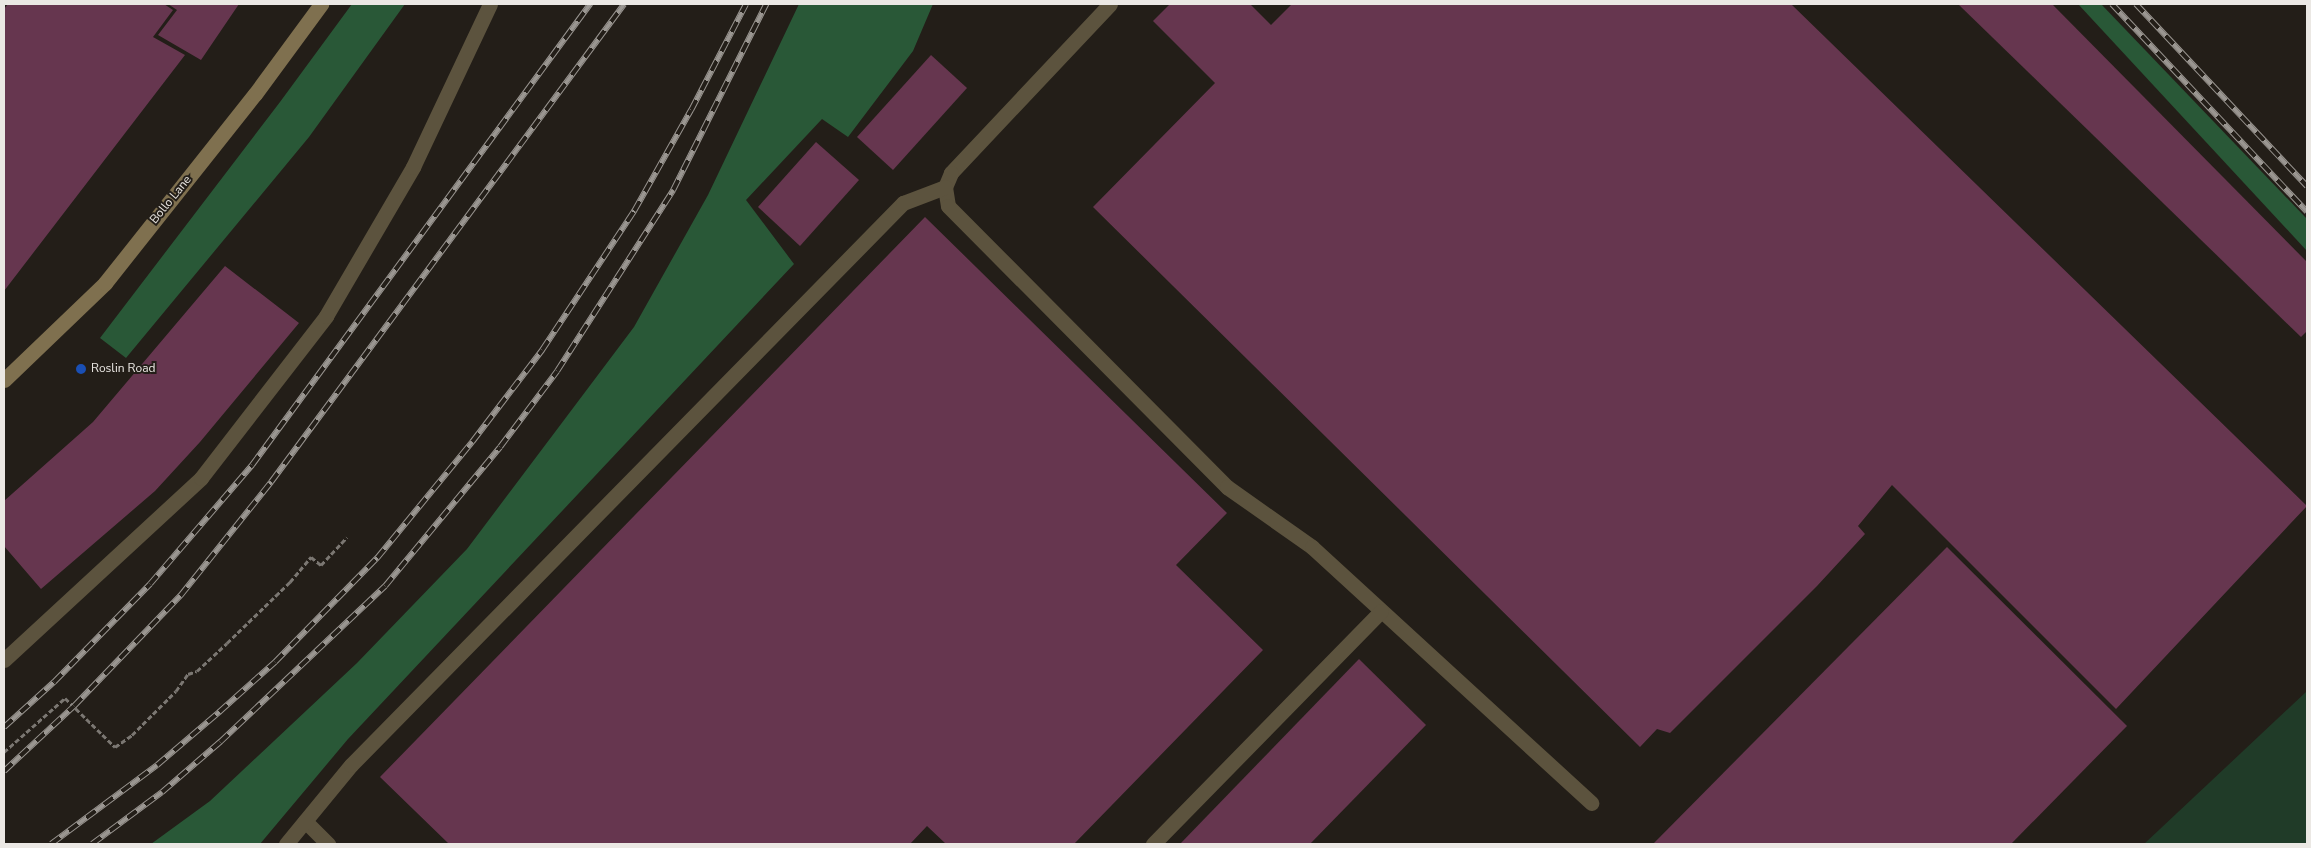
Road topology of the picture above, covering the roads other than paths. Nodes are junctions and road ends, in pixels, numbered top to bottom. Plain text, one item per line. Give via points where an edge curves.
1 (321, 4) edge
2 (490, 4) edge
3 (1110, 4) edge
4 (945, 187) junction
5 (4, 380) edge
6 (1381, 611) junction
7 (4, 660) edge
8 (1591, 804) dead end
9 (305, 821) junction
10 (286, 844) edge
11 (328, 844) edge
12 (1153, 844) edge

1 - 5 street, Bollo Lane via 255,94 105,283
2 - 7 lane via 413,166 326,316 201,478
3 - 4 lane via 951,173
4 - 6 lane via 948,206 1227,488 1312,547
4 - 9 lane via 903,203 351,765
6 - 8 lane
6 - 12 lane
9 - 10 lane
9 - 11 lane

